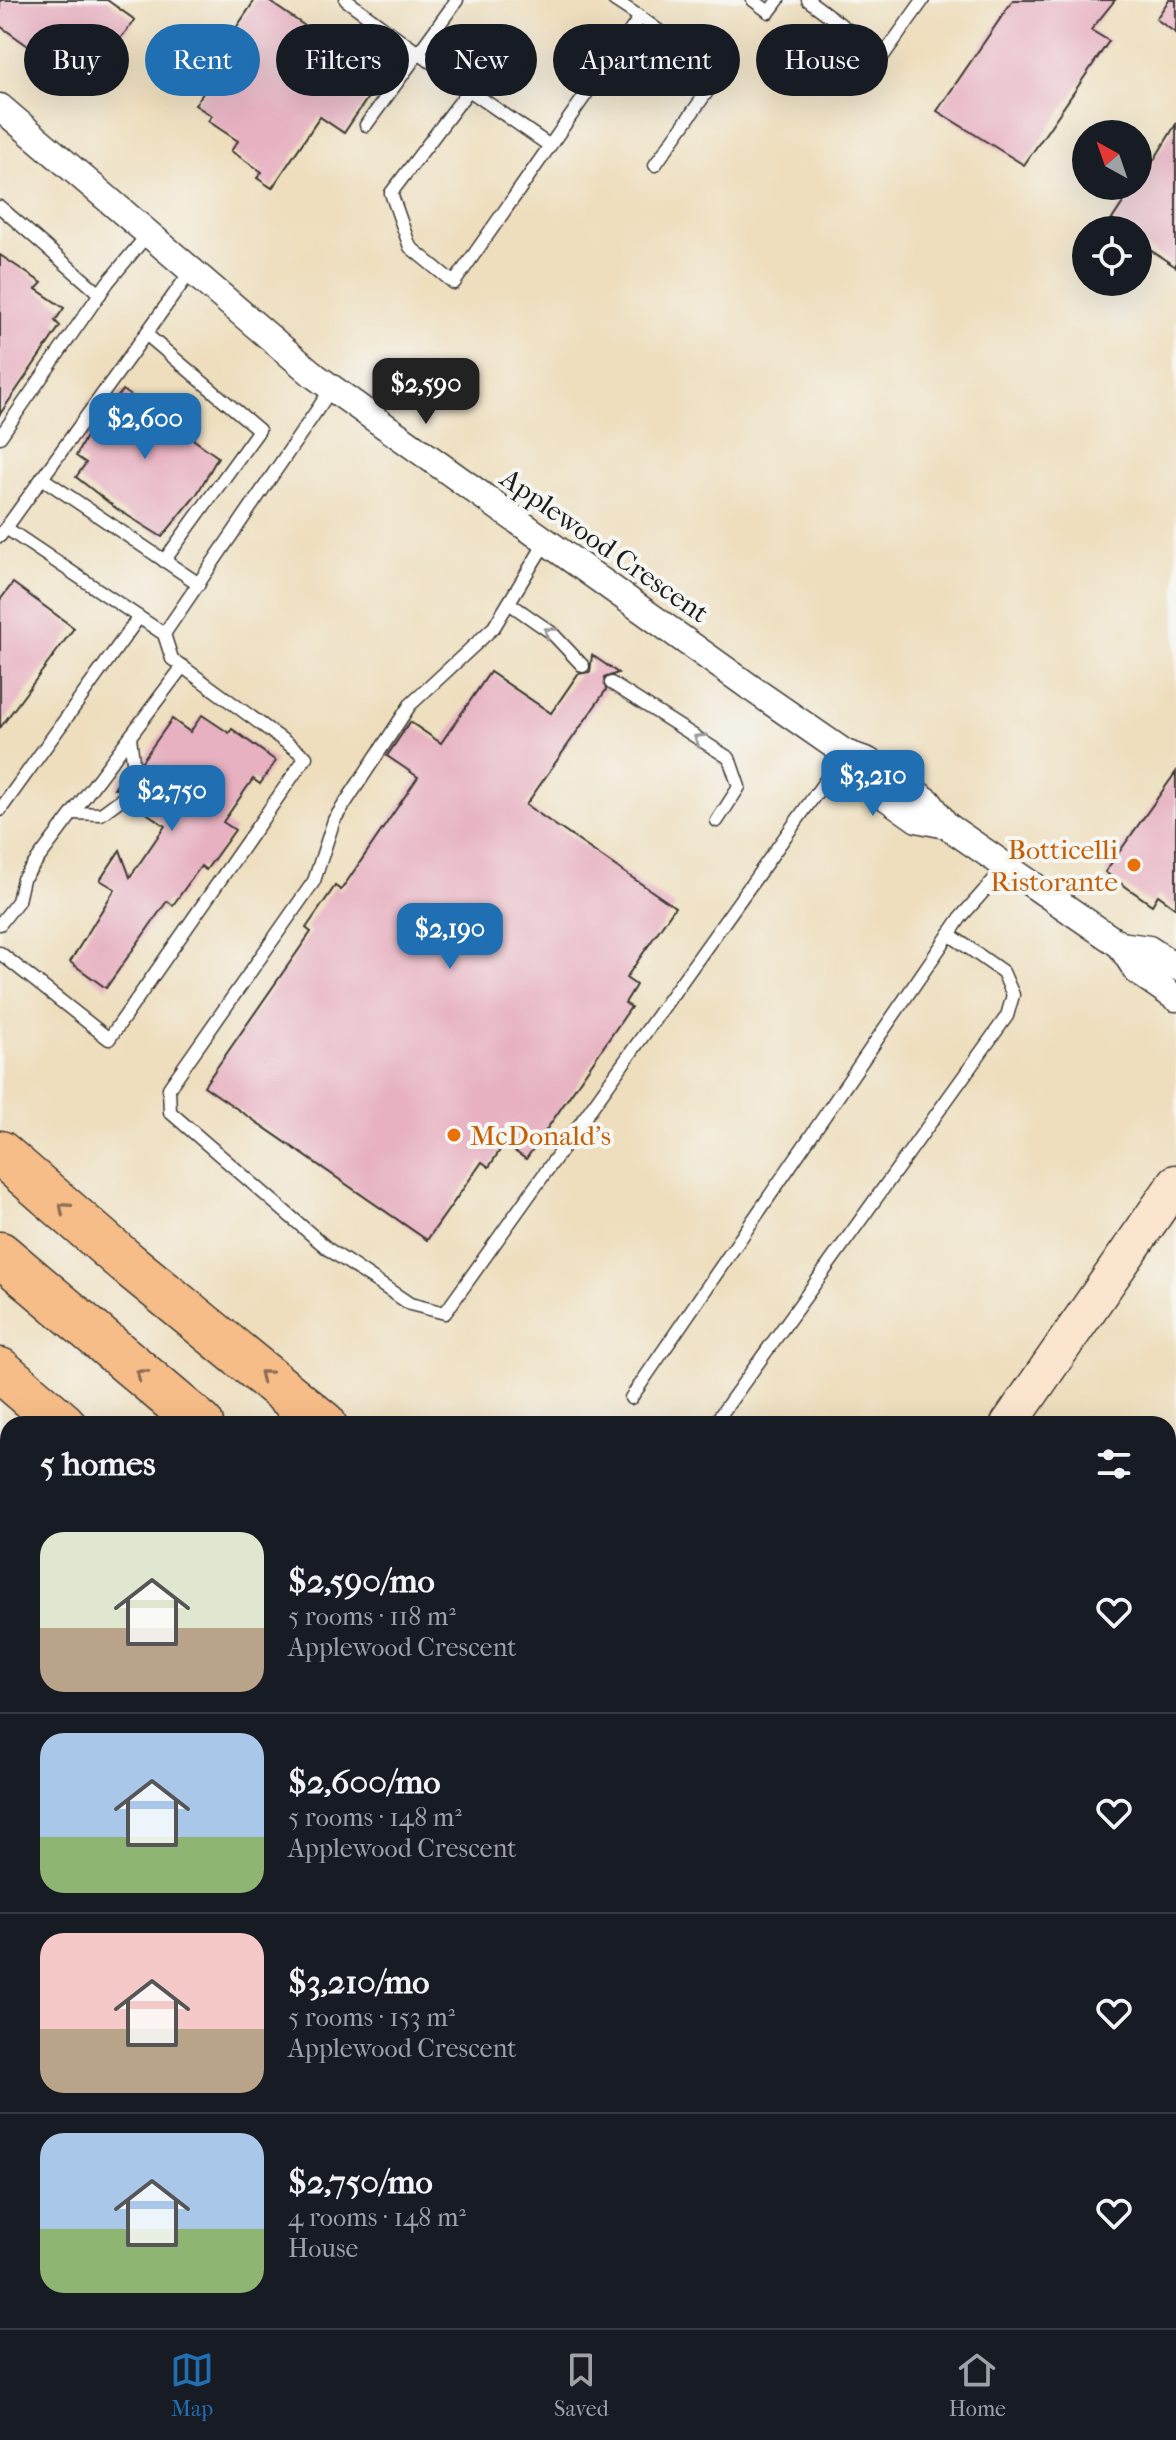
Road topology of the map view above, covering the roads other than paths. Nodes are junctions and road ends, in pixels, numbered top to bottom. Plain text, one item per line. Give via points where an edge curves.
1 (346, 0) edge
2 (457, 0) edge
3 (614, 0) edge
4 (753, 0) edge
5 (778, 0) edge
6 (808, 0) edge
7 (923, 0) edge
8 (640, 17) junction
9 (418, 50) junction
10 (425, 55) edge
11 (464, 96) edge
12 (478, 96) edge
13 (1, 111) edge
14 (366, 125) dead end
15 (550, 146) junction
16 (655, 165) dead end
17 (0, 207) edge
18 (148, 234) junction
19 (191, 271) junction
20 (100, 294) junction
21 (147, 335) junction
22 (332, 388) junction
23 (0, 437) edge
24 (42, 478) junction
25 (3, 532) edge
26 (545, 543) junction
27 (164, 561) junction
28 (199, 584) junction
29 (509, 603) junction
30 (139, 617) junction
31 (164, 634) junction
32 (183, 666) junction
33 (583, 666) dead end
34 (611, 683) dead end
35 (130, 737) junction
36 (845, 753) junction
37 (135, 777) dead end
38 (124, 797) dead end
39 (0, 810) edge
40 (73, 813) junction
41 (717, 821) dead end
42 (1006, 866) junction
43 (0, 924) edge
44 (949, 934) junction
45 (1120, 945) junction
46 (0, 953) edge
47 (1176, 967) edge
48 (1176, 998) edge
49 (0, 1153) edge
50 (1176, 1183) edge
51 (0, 1254) edge
52 (0, 1370) edge
53 (631, 1398) dead end
54 (54, 1416) edge
55 (192, 1416) edge
56 (314, 1416) edge
57 (720, 1416) edge
58 (1015, 1416) edge

1 - 9 lane
2 - 9 lane
3 - 8 lane
4 - 5 lane via 769,12
6 - 7 lane via 883,56
8 - 15 lane
8 - 16 lane via 719,75
9 - 10 lane
9 - 14 lane
11 - 15 lane via 391,193 410,247 454,283
12 - 15 lane
13 - 18 street, Applewood Crescent
17 - 20 lane
18 - 19 street, Applewood Crescent
18 - 20 lane
19 - 21 lane
19 - 22 street, Applewood Crescent
20 - 23 lane
21 - 24 lane
21 - 27 lane via 259,430
22 - 26 street, Applewood Crescent
22 - 28 lane
24 - 25 lane
24 - 27 lane
25 - 30 lane
26 - 29 lane
26 - 36 street, Applewood Crescent
27 - 28 lane
28 - 31 lane
33 -> 29 lane via 552,633
29 - 36 lane via 494,627 410,705 334,820 314,881 169,1088 170,1112 328,1249 410,1304 445,1313
30 - 31 lane
30 - 39 lane
31 - 32 lane via 172,659
32 - 35 lane
32 - 46 lane via 306,757 109,1039
41 -> 34 lane via 739,787 729,758
35 - 37 lane
35 - 40 lane
36 - 42 street, Applewood Crescent via 868,761 928,801 946,825
38 - 40 lane via 101,814
40 - 43 lane via 23,879 18,901
42 - 44 lane
42 - 45 street, Applewood Crescent
44 - 53 lane
44 - 57 lane via 1003,972 1013,995 1007,1016
45 - 47 street, Applewood Crescent via 1149,949
45 - 48 street, Applewood Crescent via 1137,971
56 -> 49 highway
50 - 58 street
55 -> 51 highway
52 - 54 highway

